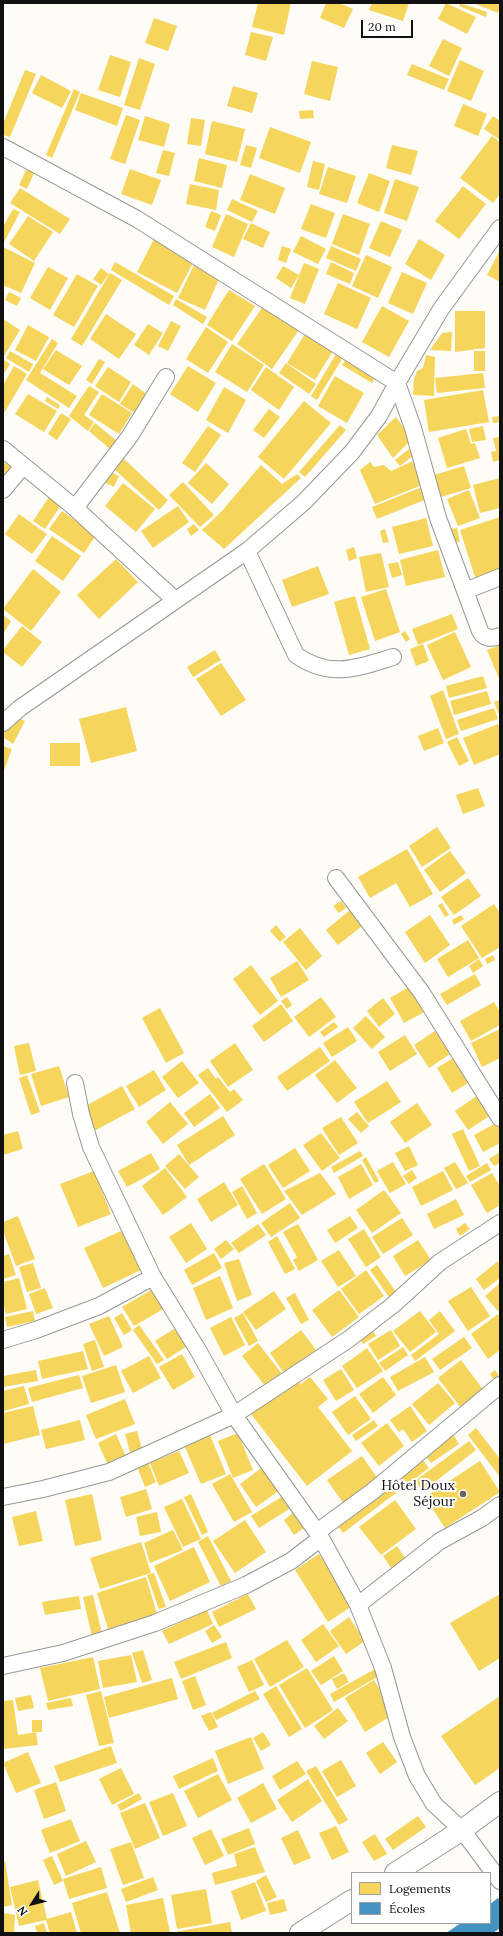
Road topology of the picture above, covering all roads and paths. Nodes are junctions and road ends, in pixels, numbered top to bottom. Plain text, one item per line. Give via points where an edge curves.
1 (3, 147) edge
2 (500, 228) edge
3 (166, 377) dead end
4 (397, 383) junction
5 (3, 449) edge
6 (23, 466) junction
7 (3, 490) edge
8 (75, 508) junction
9 (247, 550) junction
10 (500, 577) edge
11 (465, 591) junction
12 (174, 599) junction
13 (500, 636) edge
14 (393, 657) dead end
15 (3, 723) edge
16 (336, 878) dead end
17 (75, 1083) dead end
18 (500, 1118) edge
19 (500, 1223) edge
20 (153, 1277) junction
21 (3, 1340) edge
22 (500, 1385) edge
23 (234, 1415) junction
24 (3, 1497) edge
25 (500, 1505) edge
26 (319, 1535) junction
27 (358, 1605) junction
28 (3, 1666) edge
29 (500, 1802) edge
30 (462, 1830) junction
31 (397, 1872) edge
32 (500, 1881) edge
33 (351, 1901) edge
34 (300, 1933) edge

1 - 4 street via 137,219
2 - 4 street via 441,309
3 - 8 street via 130,436
4 - 9 street via 379,416 352,452 304,502
4 - 11 street via 414,428 438,518
5 - 6 street
6 - 7 street
6 - 8 street
8 - 12 street
9 - 12 street
9 - 14 street via 296,655 308,663 333,670 357,668
10 - 11 street
11 - 13 street via 482,634 488,638
12 - 15 street via 20,708
16 - 18 street via 422,993
17 - 20 street via 91,1147
19 - 23 street via 440,1262 393,1305 349,1339
20 - 21 street via 99,1306
20 - 23 street
22 - 26 street
23 - 24 street via 109,1472 44,1490
23 - 26 street
25 - 27 street via 482,1518 440,1540
26 - 27 street
26 - 28 street via 291,1561 246,1585 156,1623 62,1653
27 - 30 street via 382,1668 402,1737 417,1776 434,1804
29 - 30 street
30 - 31 street
30 - 32 street
33 - 34 street

